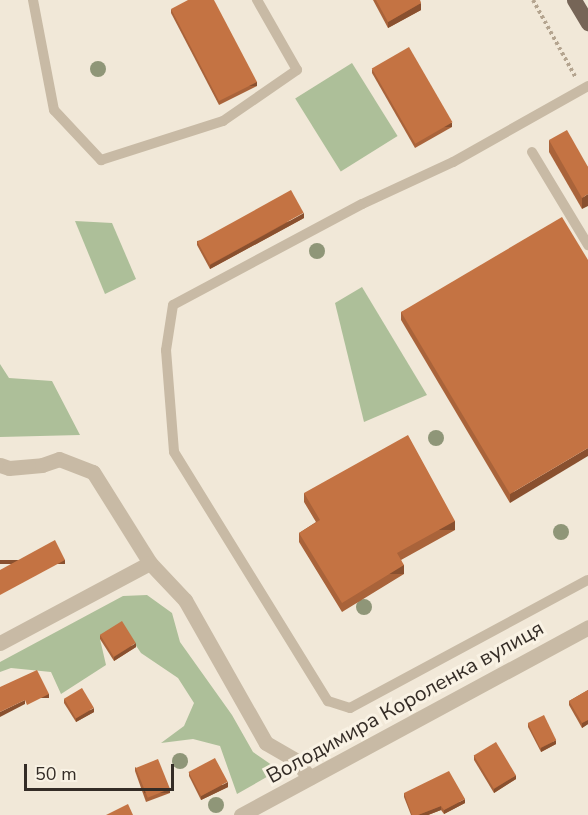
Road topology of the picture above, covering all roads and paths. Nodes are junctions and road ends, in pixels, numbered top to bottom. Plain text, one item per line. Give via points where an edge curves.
1 (33, 0) edge
2 (257, 0) edge
3 (532, 0) edge
4 (574, 0) edge
5 (588, 23) edge
6 (585, 88) edge
7 (532, 152) dead end
8 (588, 245) edge
9 (0, 465) edge
10 (150, 563) junction
11 (588, 580) edge
12 (588, 627) edge
13 (0, 643) edge
14 (310, 778) junction
15 (241, 815) edge

1 - 2 lane via 54,110 100,160 223,121 297,70
3 - 6 path
4 - 5 main road
6 - 11 lane via 453,162 362,204 173,305 166,350 174,452 328,701 350,708
7 - 8 lane
9 - 10 street via 31,466 59,459 93,472
10 - 13 street
10 - 14 street via 185,600 266,743 295,760
12 - 14 street, Володимира Короленка вулиця
14 - 15 street, Володимира Короленка вулиця

